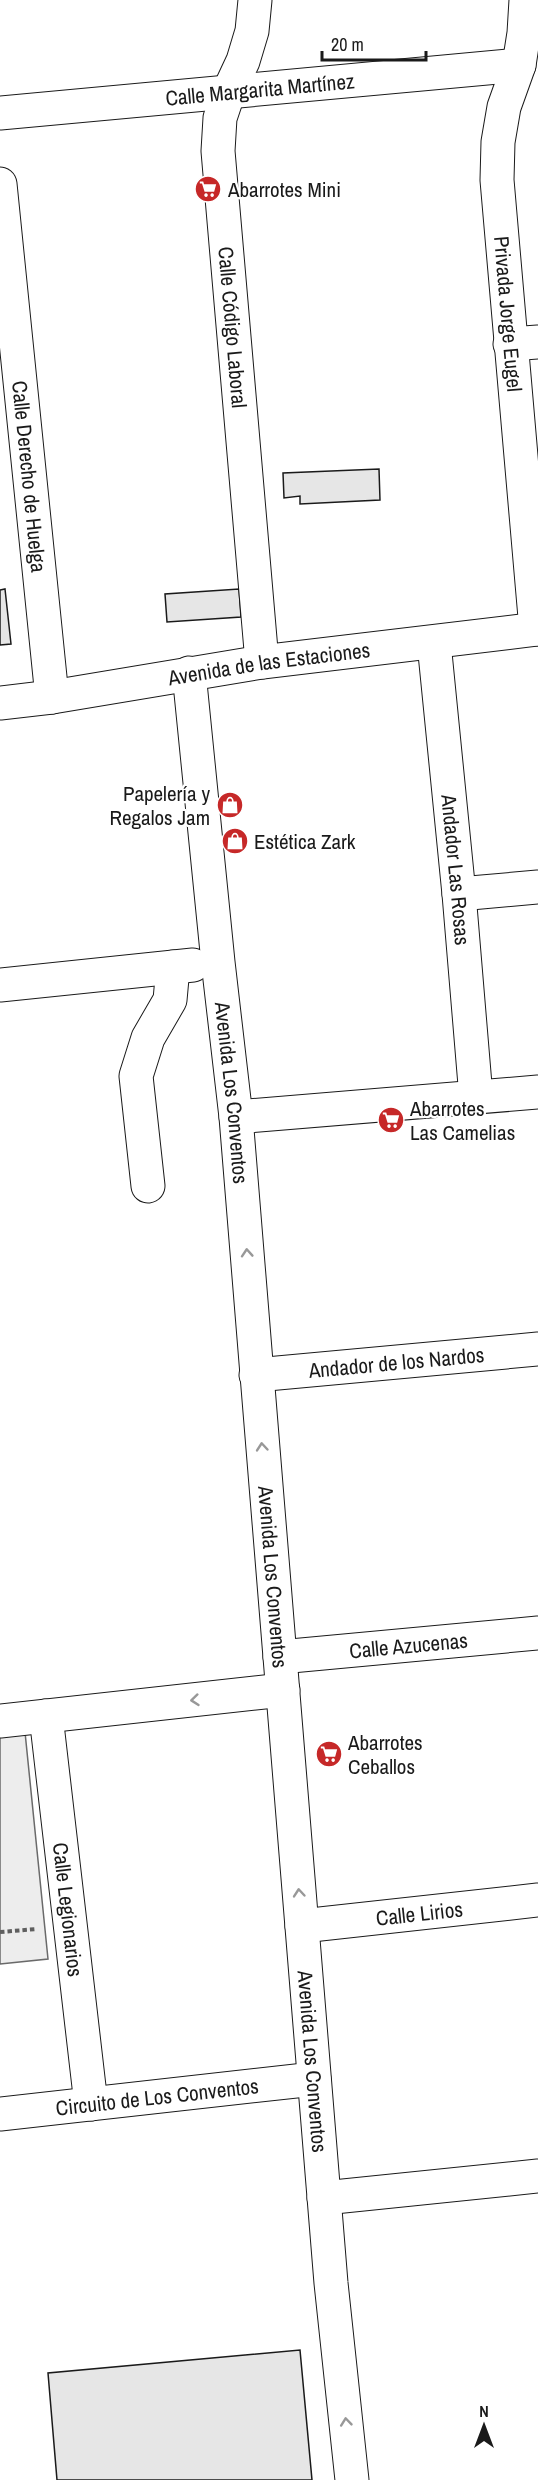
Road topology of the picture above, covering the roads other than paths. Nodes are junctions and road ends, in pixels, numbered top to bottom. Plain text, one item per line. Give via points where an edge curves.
1 (255, 0) edge
2 (526, 0) edge
3 (519, 65) junction
4 (229, 91) junction
5 (0, 113) edge
6 (0, 184) edge
7 (524, 343) edge
8 (537, 629) edge
9 (434, 643) junction
10 (262, 662) junction
11 (189, 673) junction
12 (52, 697) junction
13 (0, 703) edge
14 (538, 887) edge
15 (459, 894) junction
16 (218, 962) junction
17 (173, 967) junction
18 (0, 985) edge
19 (538, 1092) edge
20 (476, 1097) junction
21 (237, 1117) junction
22 (148, 1186) dead end
23 (538, 1349) edge
24 (256, 1375) junction
25 (538, 1633) edge
26 (280, 1657) junction
27 (283, 1690) junction
28 (46, 1716) junction
29 (0, 1721) edge
30 (538, 1900) edge
31 (302, 1926) junction
32 (315, 2079) junction
33 (91, 2104) junction
34 (0, 2114) edge
35 (538, 2176) edge
36 (324, 2199) junction
37 (352, 2480) edge

1 - 4 street, Calle Código Laboral via 252,31
2 - 3 street, Privada Jorge Eugel
3 - 4 street, Calle Margarita Martínez
3 - 7 street, Privada Jorge Eugel via 504,107 497,180
4 - 5 street, Calle Margarita Martínez
4 - 10 street, Calle Código Laboral via 220,118 219,171
6 - 12 street, Calle Derecho de Huelga
7 - 8 street, Privada Jorge Eugel
8 - 9 street, Avenida de las Estaciones
9 - 10 street, Avenida de las Estaciones
9 - 15 street, Andador Las Rosas
10 - 11 street, Avenida de las Estaciones
11 - 12 street, Avenida de las Estaciones
11 - 16 street, Avenida Los Conventos
12 - 13 street, Avenida de las Estaciones
14 - 15 street
15 - 20 street, Andador Las Rosas
16 - 17 street
16 - 21 street, Avenida Los Conventos
17 - 18 street
17 - 22 street via 170,1000 148,1038 136,1076
19 - 20 street
20 - 21 street
24 -> 21 street, Avenida Los Conventos
23 - 24 street, Andador de los Nardos
26 -> 24 street, Avenida Los Conventos
25 - 26 street, Calle Azucenas
26 - 27 street, Avenida Los Conventos
27 -> 28 street
31 -> 27 street, Avenida Los Conventos
28 - 29 street
28 - 33 street, Calle Legionarios
30 - 31 street, Calle Lirios
31 - 32 street, Avenida Los Conventos
32 - 33 street, Circuito de Los Conventos
32 - 36 street, Avenida Los Conventos
33 - 34 street, Circuito de Los Conventos
35 - 36 street
37 -> 36 street, Avenida Los Conventos

